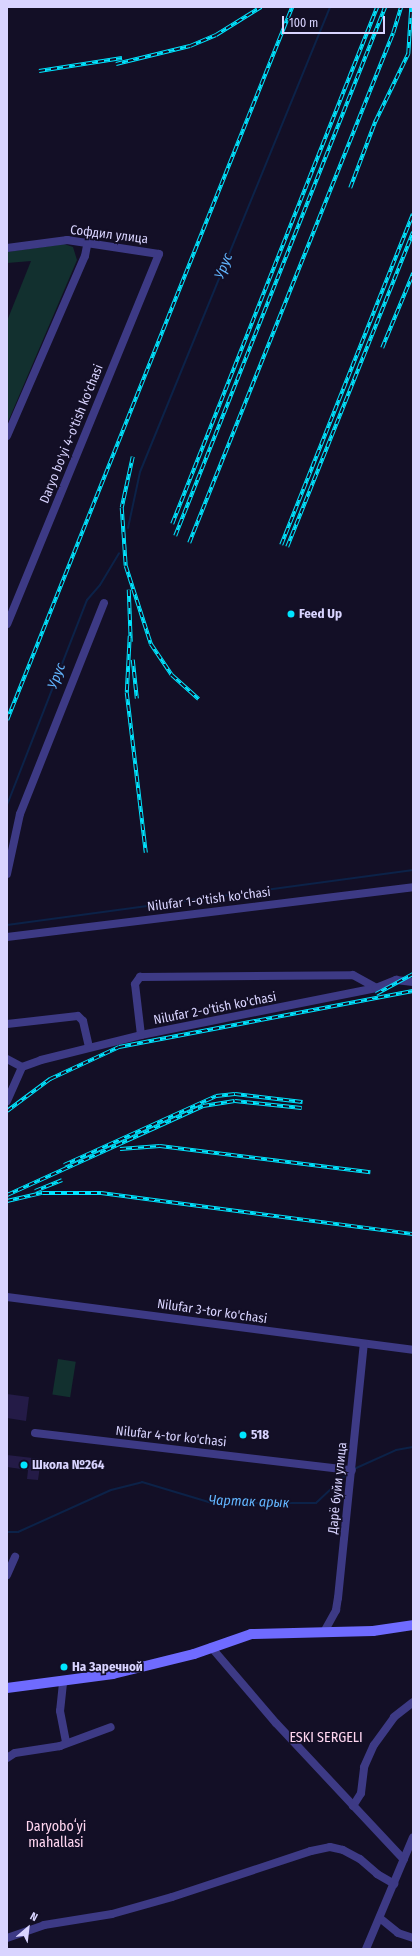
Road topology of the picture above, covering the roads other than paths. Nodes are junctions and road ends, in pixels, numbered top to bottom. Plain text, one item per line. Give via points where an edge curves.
1 (88, 241) junction
2 (7, 248) edge
3 (159, 254) joint
4 (7, 436) edge
5 (104, 603) dead end
6 (7, 624) edge
7 (7, 874) edge
8 (413, 887) edge
9 (7, 937) edge
10 (413, 982) edge
11 (376, 988) junction
12 (7, 1024) edge
13 (141, 1035) junction
14 (89, 1046) junction
15 (7, 1059) edge
16 (22, 1067) junction
17 (7, 1101) edge
18 (7, 1297) edge
19 (364, 1344) junction
20 (413, 1350) edge
21 (35, 1433) dead end
22 (352, 1470) junction
23 (15, 1557) dead end
24 (7, 1575) edge
25 (413, 1625) edge
26 (324, 1632) junction
27 (212, 1647) junction
28 (63, 1683) junction
29 (7, 1688) edge
30 (413, 1702) edge
31 (111, 1727) dead end
32 (66, 1742) junction
33 (7, 1758) edge
34 (354, 1806) junction
35 (413, 1837) edge
36 (404, 1860) junction
37 (394, 1884) junction
38 (380, 1919) junction
39 (7, 1938) edge
40 (413, 1938) edge
41 (366, 1949) edge

1 - 2 street, Софдил улица via 67,240
1 - 3 street, Софдил улица
1 - 4 street via 85,256
3 - 6 street, Daryo bo'yi 4-o'tish ko'chasi
5 - 7 street via 20,814
8 - 9 street, Nilufar 1-o'tish ko'chasi
10 - 11 street, Nilufar 2-o'tish ko'chasi via 396,980
11 - 13 street, Nilufar 2-o'tish ko'chasi
11 - 13 street via 353,975 140,977 135,984
12 - 14 street via 78,1016 82,1021
13 - 14 street, Nilufar 2-o'tish ko'chasi
14 - 16 street, Nilufar 2-o'tish ko'chasi
15 - 16 street
16 - 17 street
18 - 19 street, Nilufar 3-tor ko'chasi
19 - 20 street, Nilufar 3-tor ko'chasi
19 - 22 street, Дарё буйи улица
21 - 22 street, Nilufar 4-tor ko'chasi
22 - 26 street, Дарё буйи улица via 336,1610
23 - 24 street
25 - 26 street via 373,1631
26 - 27 street via 251,1634
27 - 28 street via 113,1674
27 - 34 street
28 - 29 street
28 - 32 street via 60,1716
30 - 34 street via 394,1717 374,1744 364,1767 361,1793
31 - 32 street
32 - 33 street via 60,1746 15,1753
34 - 36 street
35 - 36 street
36 - 37 street
37 - 38 street
37 - 39 street via 343,1850 330,1848 311,1851 112,1914 44,1924
38 - 40 street via 398,1933
38 - 41 street

